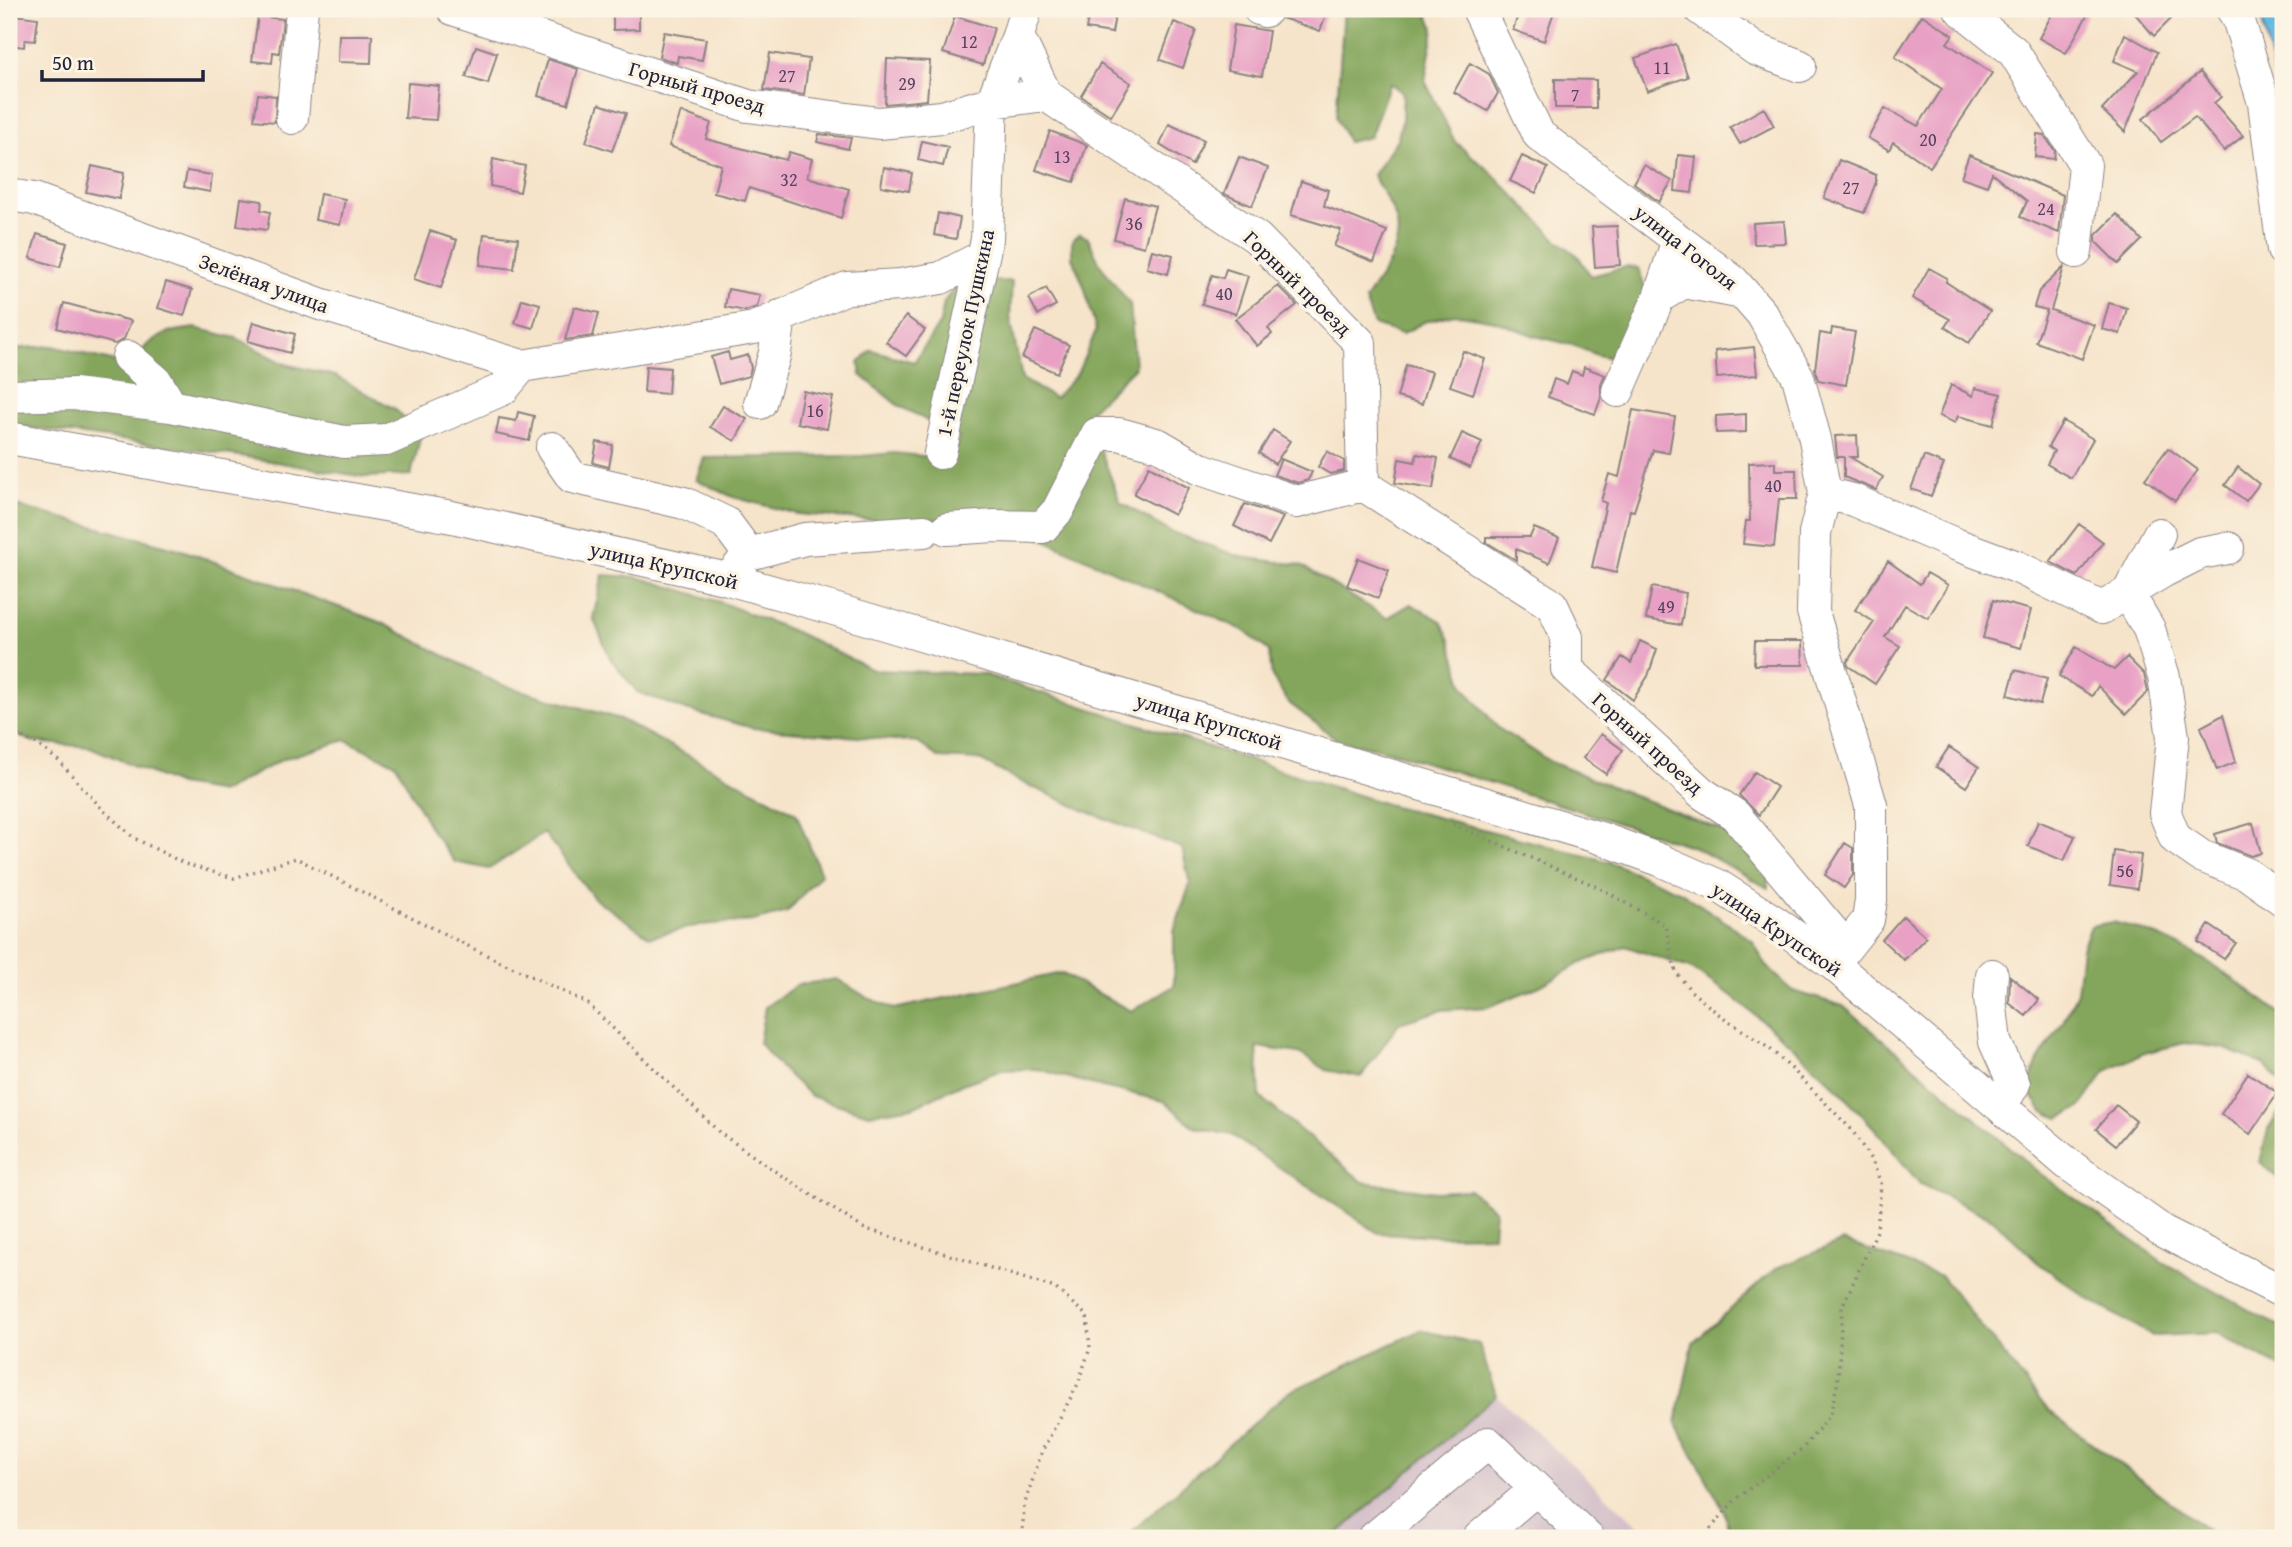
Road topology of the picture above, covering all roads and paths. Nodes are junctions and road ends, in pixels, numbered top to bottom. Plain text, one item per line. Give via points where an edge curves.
1 (302, 9) edge
2 (453, 9) edge
3 (1478, 9) edge
4 (1700, 9) edge
5 (1960, 9) edge
6 (2232, 9) edge
7 (1022, 22) edge
8 (1800, 66) dead end
9 (1046, 95) junction
10 (992, 102) junction
11 (292, 118) dead end
12 (9, 195) edge
13 (1678, 240) junction
14 (2283, 250) edge
15 (2076, 252) dead end
16 (983, 256) junction
17 (1744, 293) junction
18 (1659, 297) junction
19 (780, 316) junction
20 (128, 357) dead end
21 (522, 366) junction
22 (1618, 391) dead end
23 (9, 396) edge
24 (760, 403) dead end
25 (171, 406) junction
26 (9, 439) edge
27 (552, 449) dead end
28 (940, 453) dead end
29 (1363, 485) junction
30 (1825, 493) junction
31 (2159, 534) dead end
32 (2228, 548) dead end
33 (750, 554) junction
34 (729, 579) junction
35 (2115, 600) junction
36 (9, 732) edge
37 (1450, 822) dead end
38 (2283, 900) edge
39 (1833, 964) junction
40 (1992, 975) dead end
41 (2001, 1106) junction
42 (2283, 1292) edge
43 (1536, 1489) junction
44 (1022, 1538) edge
45 (1374, 1538) edge
46 (1479, 1538) edge
47 (1588, 1538) edge
48 (1705, 1538) edge

1 - 11 street
2 - 10 street, Горный проезд via 748,106 879,123 942,117
3 - 13 street, улица Гоголя via 1539,135
4 - 8 street via 1755,49
5 - 15 street via 2013,51 2085,165
6 - 14 street via 2264,103
7 - 9 street
7 - 10 street, 1-й переулок Пушкина
9 - 10 street, Горный проезд
9 - 29 street, Горный проезд via 1257,238 1360,343
10 - 16 street, 1-й переулок Пушкина
12 - 21 street, Зелёная улица via 34,199 320,304
13 - 17 street, улица Гоголя
13 - 18 street
16 - 19 street, Зелёная улица via 942,278 847,288
16 - 28 street, 1-й переулок Пушкина
17 - 18 street via 1684,282
17 - 30 street, улица Гоголя via 1762,314 1798,377
18 - 22 street
19 - 21 street, Зелёная улица via 754,328
19 - 24 street via 775,354
20 - 25 street via 156,381
21 - 25 street via 503,389 386,440 344,442
23 - 25 street via 74,394
26 - 34 street, улица Крупской via 452,517
27 - 33 street via 572,477 684,503 726,523
29 - 33 street via 1297,502 1198,468 1159,445 1097,433 1058,510 1043,527 805,539
29 - 39 street, Горный проезд via 1552,605 1566,636 1567,669 1702,793 1735,815 1834,933
30 - 35 street
30 - 39 street, улица Гоголя via 1815,533 1813,612 1871,805 1872,827 1868,920
31 - 35 street
32 - 35 street via 2200,553
33 - 34 street
34 - 39 street, улица Крупской via 1600,838 1717,885
35 - 38 street via 2158,657 2164,677 2173,737 2165,813 2175,838 2201,856 2247,874
36 - 44 path via 34,742 60,761 134,838 185,864 234,878 296,858 587,1003 719,1132 863,1228 1055,1288 1087,1316 1090,1348 1078,1384 1042,1451 1024,1506
37 - 48 path via 1598,887 1665,925 1676,972 1691,991 1793,1070 1852,1130 1881,1183 1877,1231 1842,1307 1838,1381 1830,1415 1804,1447 1735,1500
39 - 41 street, улица Крупской
40 - 41 street via 1995,1041 2014,1084
41 - 42 street, улица Крупской via 2068,1164 2164,1233
43 - 45 street via 1488,1443
43 - 46 street
43 - 47 street

